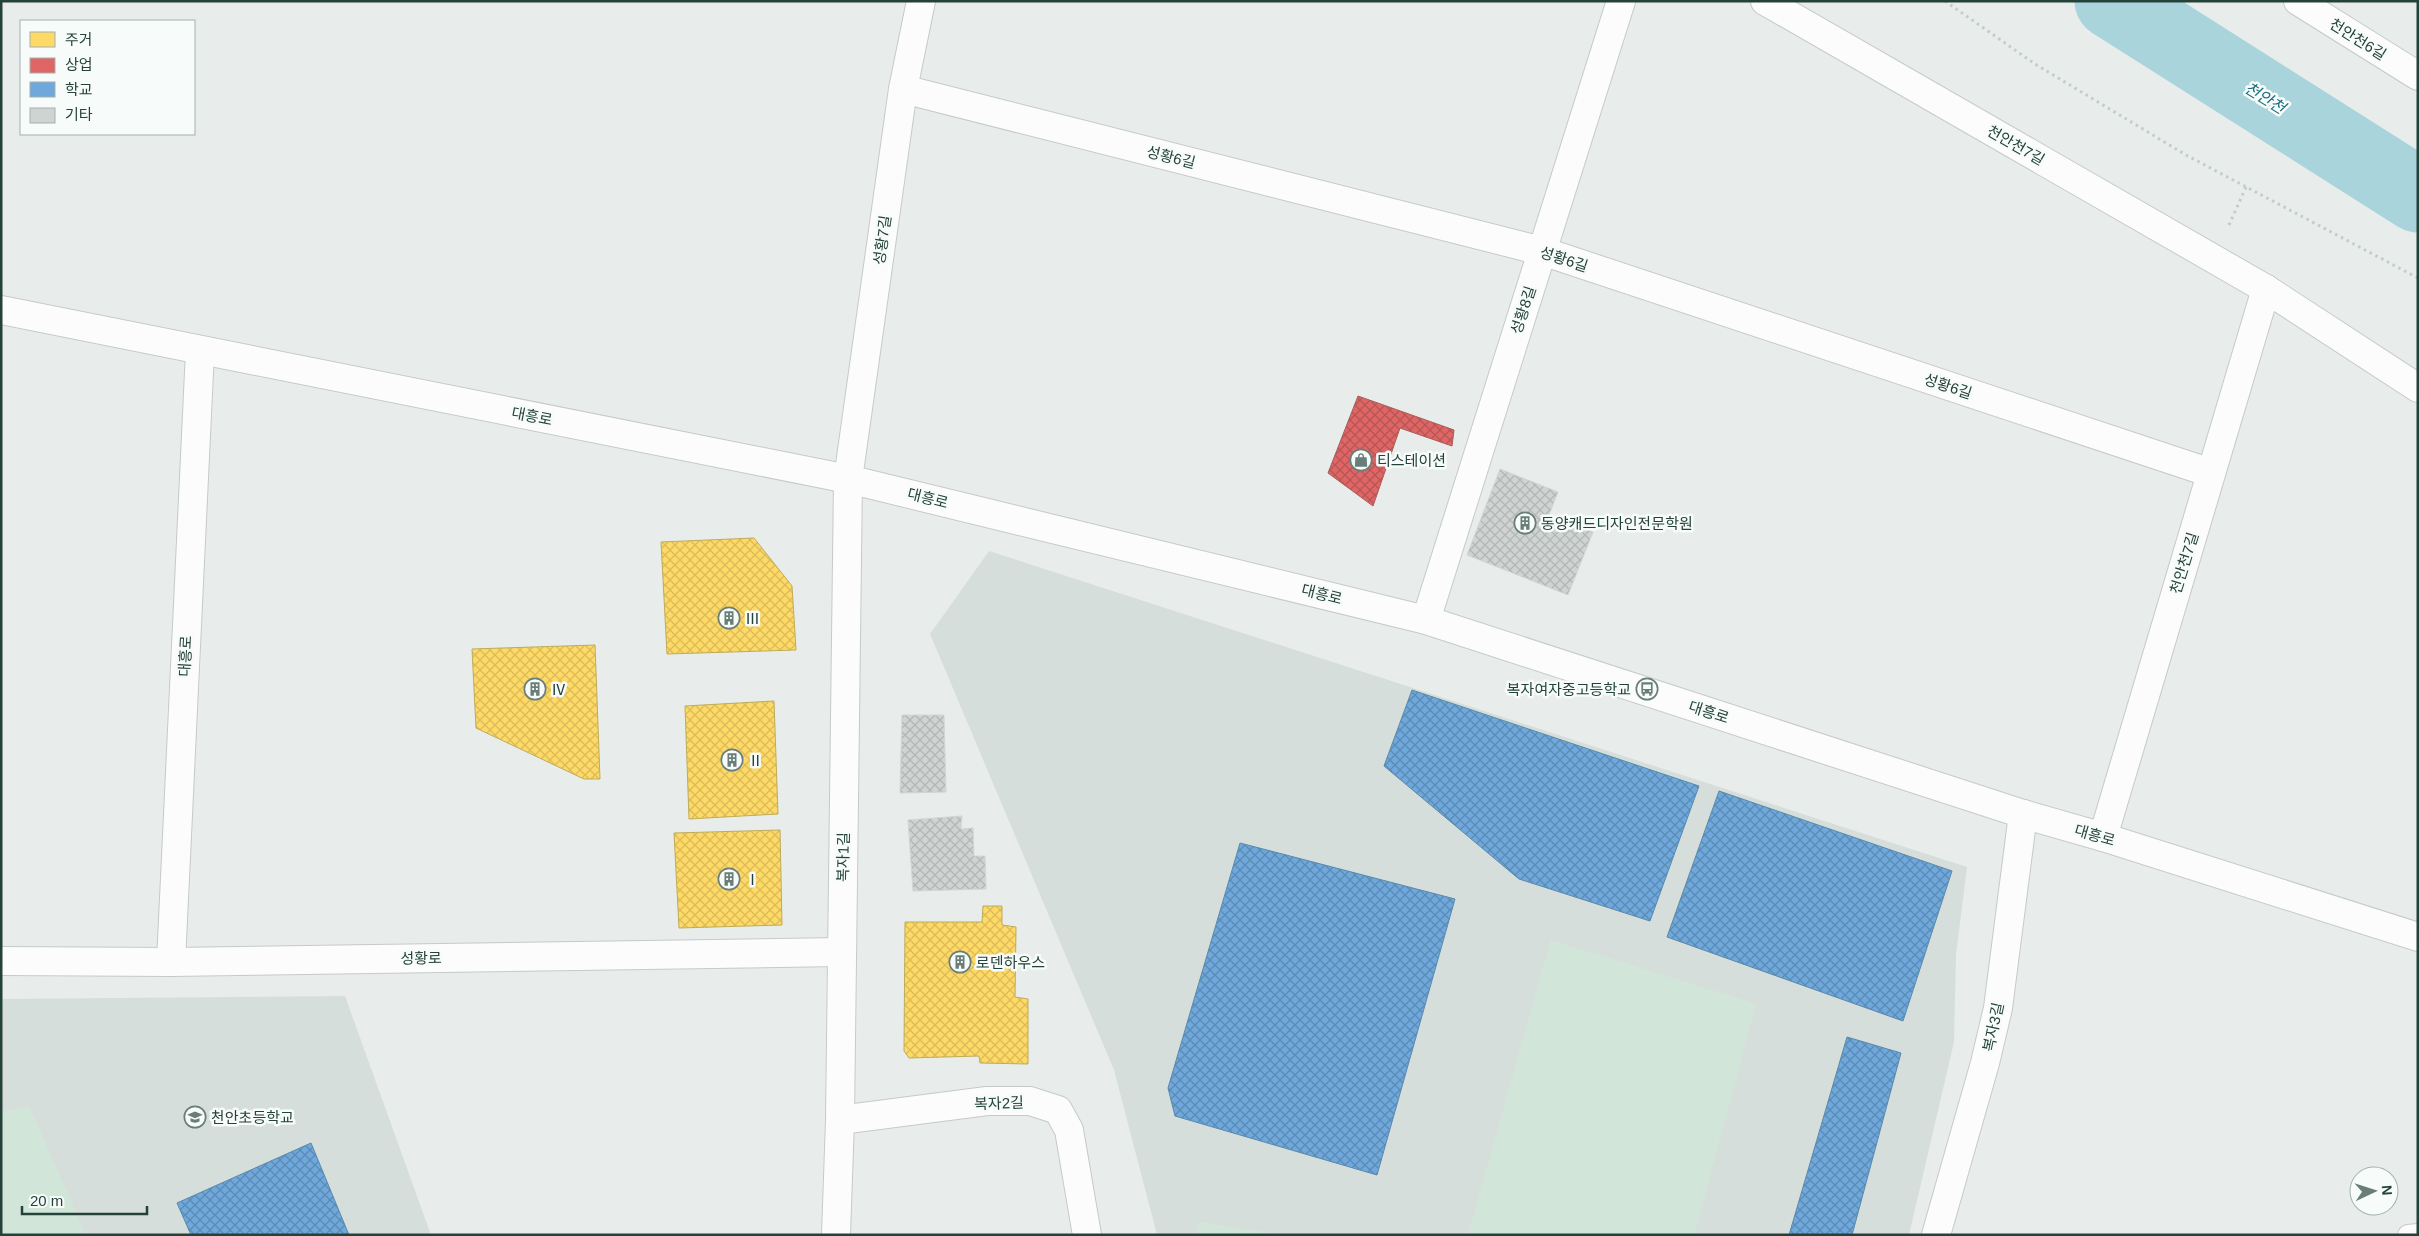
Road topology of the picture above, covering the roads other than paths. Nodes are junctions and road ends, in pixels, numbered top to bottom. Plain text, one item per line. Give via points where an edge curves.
1 (921, 1) edge
2 (1621, 1) edge
3 (1766, 1) edge
4 (2298, 1) edge
5 (2418, 76) edge
6 (903, 89) junction
7 (1542, 251) junction
8 (2266, 289) junction
9 (1, 310) edge
10 (200, 351) junction
11 (2418, 388) edge
12 (2211, 473) junction
13 (848, 479) junction
14 (1426, 620) junction
15 (2022, 814) junction
16 (2103, 837) junction
17 (2418, 936) edge
18 (841, 952) junction
19 (1, 961) edge
20 (171, 962) junction
21 (840, 1120) junction
22 (2418, 1234) edge
23 (836, 1235) edge
24 (1087, 1235) edge
25 (1936, 1235) edge
26 (2408, 1235) edge

1 - 6 street, 성황7길
2 - 7 street, 성황8길
3 - 8 street, 천안천7길
4 - 5 street, 천안천6길
6 - 7 street, 성황6길
6 - 13 street, 성황7길
7 - 12 street, 성황6길
7 - 14 street, 성황8길
8 - 11 street, 천안천7길
8 - 12 street, 천안천7길
9 - 10 street, 대흥로
10 - 13 street, 대흥로
10 - 20 street, 대흥로
12 - 16 street, 천안천7길
13 - 14 street, 대흥로
13 - 18 street, 복자1길
14 - 15 street, 대흥로
15 - 16 street, 대흥로
15 - 25 street, 복자3길 via 1998,1008
16 - 17 street, 대흥로
18 - 20 street, 성황로
18 - 21 street, 복자1길
19 - 20 street, 성황로
21 - 23 street, 복자1길
21 - 24 street, 복자2길 via 987,1101 1030,1101 1058,1110 1069,1130
22 - 26 lane

